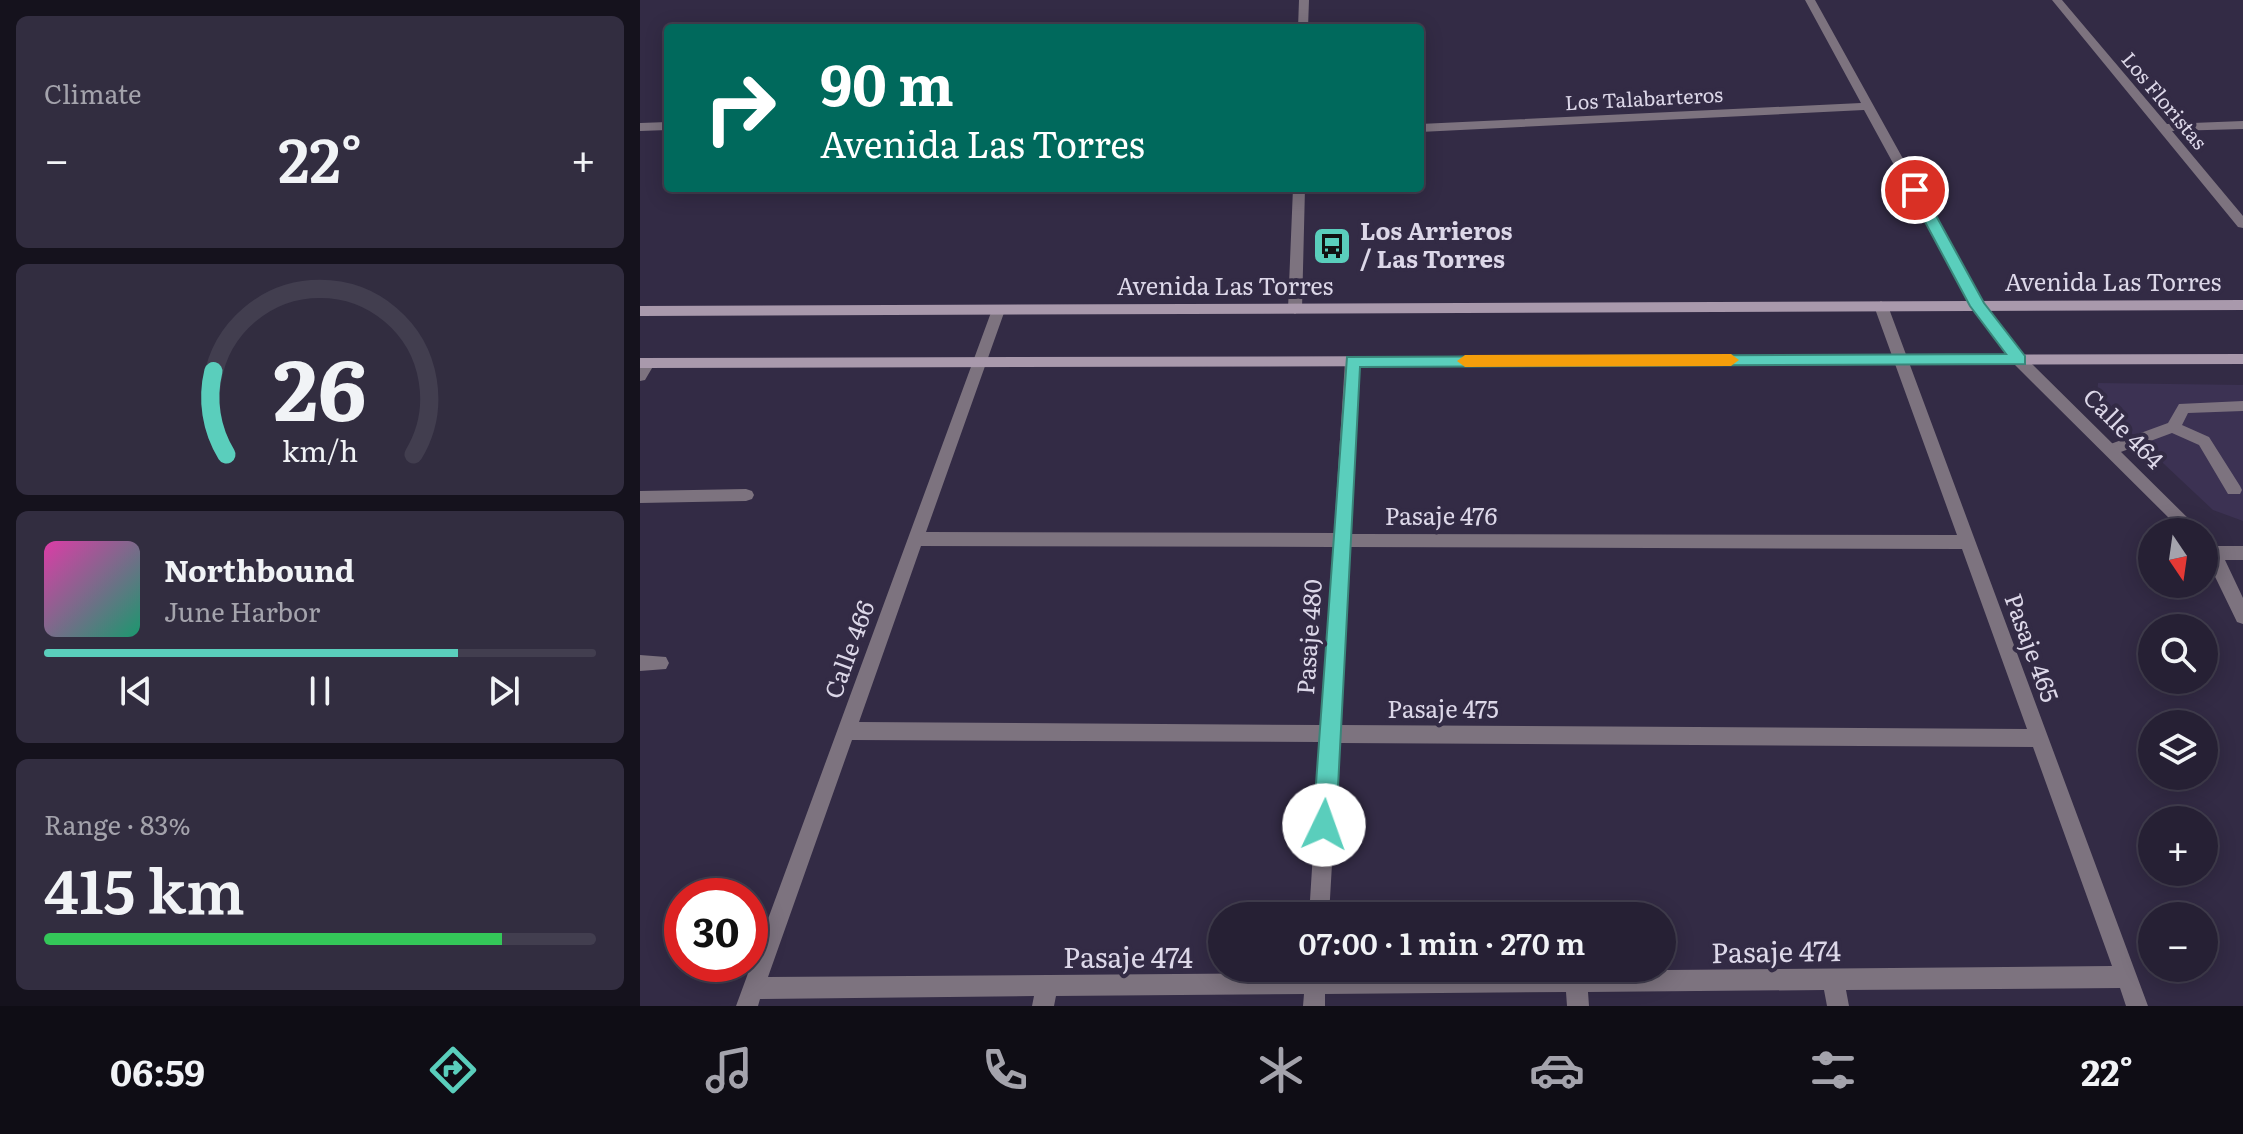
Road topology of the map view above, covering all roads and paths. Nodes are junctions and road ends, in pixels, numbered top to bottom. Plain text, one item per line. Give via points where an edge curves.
1 (1304, 0) edge
2 (1810, 0) edge
3 (2057, 0) edge
4 (1303, 24) edge
5 (1869, 106) junction
6 (2243, 125) edge
7 (664, 126) edge
8 (640, 127) edge
9 (1424, 128) edge
10 (2163, 128) junction
11 (1299, 192) edge
12 (2243, 224) edge
13 (2243, 305) edge
14 (1881, 306) junction
15 (1978, 306) junction
16 (1295, 309) junction
17 (998, 310) junction
18 (640, 311) edge
19 (2243, 359) edge
20 (1899, 360) junction
21 (2019, 360) junction
22 (1352, 361) junction
23 (979, 362) junction
24 (643, 367) edge
25 (2242, 406) edge
26 (2173, 427) junction
27 (2110, 450) junction
28 (2234, 490) dead end
29 (746, 495) dead end
30 (640, 497) edge
31 (2180, 518) edge
32 (916, 539) junction
33 (1342, 540) junction
34 (1966, 542) junction
35 (2218, 548) edge
36 (2243, 553) edge
37 (2218, 567) edge
38 (2243, 617) edge
39 (640, 663) edge
40 (660, 663) dead end
41 (846, 731) junction
42 (1330, 733) junction
43 (2038, 738) junction
44 (1320, 902) edge
45 (2126, 977) junction
46 (1833, 980) junction
47 (1676, 981) edge
48 (1576, 982) joint
49 (1315, 986) edge
50 (1045, 996) edge
51 (750, 997) edge
52 (1578, 1006) edge
53 (1838, 1006) edge
54 (2137, 1006) edge

1 - 4 street
2 - 5 street, Calle 464
3 - 10 street, Los Floristas
5 - 9 street, Los Talabarteros
5 - 15 street, Calle 464
6 - 10 street
7 - 8 street
10 - 12 street, Los Floristas
11 - 16 street
13 - 15 main road, Avenida Las Torres
14 - 15 main road, Avenida Las Torres
14 - 16 main road, Avenida Las Torres
14 - 20 street, Pasaje 465
15 - 21 street, Calle 464
16 - 17 main road, Avenida Las Torres
17 - 18 main road, Avenida Las Torres
17 - 23 street, Calle 466
19 - 21 main road
20 - 21 main road
20 - 22 main road
20 - 34 street, Pasaje 465
21 - 27 street, Calle 464
22 - 23 main road
22 - 33 street, Pasaje 480
23 - 24 main road
23 - 32 street, Calle 466
25 - 26 street via 2184,408
26 - 27 street
26 - 28 street via 2204,441
27 - 31 street, Calle 464
29 - 30 street
32 - 33 street, Pasaje 476
32 - 41 street, Calle 466
33 - 34 street, Pasaje 476
33 - 42 street, Pasaje 480
34 - 43 street, Pasaje 465
35 - 36 street
37 - 38 street
39 - 40 street
41 - 42 street, Pasaje 475
41 - 51 street, Calle 466
42 - 43 street, Pasaje 475
42 - 44 street, Pasaje 480
43 - 45 street, Pasaje 465
45 - 46 street, Pasaje 474
45 - 54 street, Pasaje 465
46 - 47 street, Pasaje 474
46 - 53 street
48 - 49 street, Pasaje 474
48 - 52 street
49 - 50 street, Pasaje 474
50 - 51 street, Pasaje 474

